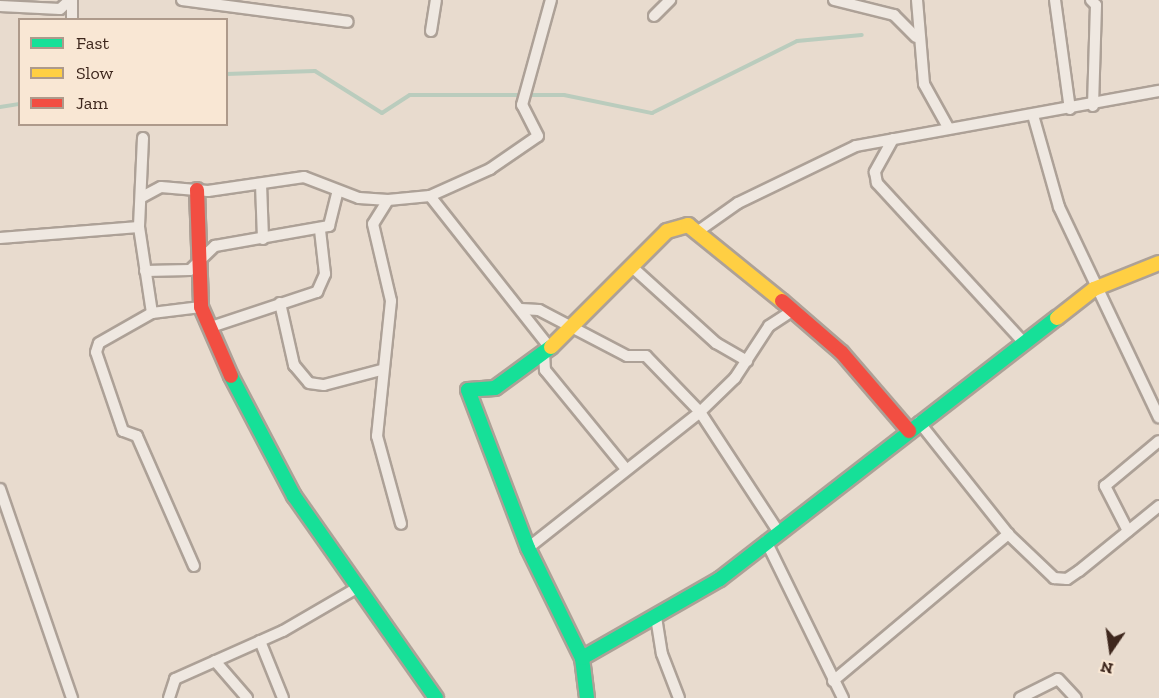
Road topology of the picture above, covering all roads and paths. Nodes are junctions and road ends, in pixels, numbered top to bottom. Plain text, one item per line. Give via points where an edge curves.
1 (71, 0) edge
2 (182, 0) edge
3 (293, 0) edge
4 (436, 0) edge
5 (551, 0) edge
6 (670, 0) edge
7 (834, 0) edge
8 (918, 0) edge
9 (1055, 0) edge
10 (1091, 0) edge
11 (0, 6) edge
12 (60, 9) junction
13 (288, 11) junction
14 (654, 16) dead end
15 (69, 18) edge
16 (71, 18) edge
17 (348, 22) dead end
18 (431, 31) dead end
19 (916, 37) junction
20 (1159, 91) edge
21 (1093, 106) junction
22 (1070, 110) junction
23 (1033, 115) junction
24 (949, 129) junction
25 (143, 138) dead end
26 (893, 139) junction
27 (261, 184) junction
28 (198, 190) junction
29 (338, 191) junction
30 (430, 196) junction
31 (142, 197) junction
32 (388, 200) junction
33 (139, 227) junction
34 (320, 230) junction
35 (697, 232) junction
36 (0, 238) edge
37 (263, 239) junction
38 (1159, 263) edge
39 (200, 264) junction
40 (631, 266) junction
41 (145, 271) junction
42 (1094, 290) junction
43 (280, 303) junction
44 (201, 307) junction
45 (521, 309) junction
46 (794, 310) junction
47 (152, 313) junction
48 (211, 327) junction
49 (572, 327) junction
50 (1023, 342) junction
51 (547, 350) junction
52 (747, 361) junction
53 (381, 370) junction
54 (1157, 403) edge
55 (700, 412) junction
56 (1159, 418) edge
57 (914, 427) junction
58 (1159, 441) edge
59 (626, 469) junction
60 (0, 489) edge
61 (1159, 506) edge
62 (401, 524) dead end
63 (778, 531) junction
64 (1128, 531) junction
65 (1008, 534) junction
66 (766, 541) junction
67 (528, 548) junction
68 (194, 566) dead end
69 (357, 588) junction
70 (656, 617) junction
71 (260, 641) junction
72 (582, 658) junction
73 (215, 660) junction
74 (832, 681) junction
75 (72, 698) edge
76 (169, 698) edge
77 (248, 698) edge
78 (283, 698) edge
79 (436, 698) edge
80 (587, 698) edge
81 (679, 698) edge
82 (843, 698) edge
83 (1020, 698) edge
84 (1076, 698) edge

1 - 12 street
1 - 16 street
2 - 13 street
3 - 13 street
4 - 18 street
5 - 30 street via 522,105 538,136 490,169
6 - 14 street
7 - 19 street via 894,15
8 - 19 street
9 - 22 street
10 - 21 street via 1096,5 1098,99
11 - 12 street
12 - 15 street
13 - 17 street
19 - 24 street via 924,84
20 - 21 street
21 - 22 street
22 - 23 street
23 - 24 street
23 - 42 street via 1059,207
24 - 26 street
25 - 31 street
26 - 35 street via 845,151 738,203
26 - 50 street via 874,172 877,183
27 - 28 street
27 - 29 street via 304,177
27 - 37 street
28 - 31 street via 161,187
28 - 39 street
29 - 32 street
29 - 34 street via 334,219
30 - 32 street
30 - 45 street
31 - 33 street
32 - 53 street via 374,224 391,301
33 - 36 street
33 - 41 street
34 - 37 street
34 - 43 street via 322,284 317,292
35 - 40 street via 688,225 667,231
35 - 46 street
37 - 39 street via 214,246
38 - 42 street
39 - 41 street via 190,270
39 - 44 street
40 - 49 street
40 - 52 street via 716,342
41 - 47 street
42 - 50 street
42 - 54 street
43 - 48 street
43 - 53 street via 294,365 309,383 324,385
44 - 47 street
44 - 48 street
45 - 49 street via 539,310
45 - 51 street
46 - 52 street via 769,326
46 - 57 street
47 - 68 street via 99,343 97,360 123,431 137,436
48 - 69 street via 247,411 294,496
49 - 51 street
49 - 55 street via 627,356 646,356
50 - 57 street
51 - 59 street via 545,370
51 - 67 street via 495,388 468,390
52 - 55 street
53 - 62 street via 377,436
54 - 56 street
55 - 59 street
55 - 63 street
57 - 63 street
57 - 65 street
58 - 64 street via 1105,486
59 - 67 street
60 - 75 street
61 - 64 street
63 - 66 street
64 - 65 street via 1067,579 1045,573
65 - 74 street
66 - 70 street via 720,579
66 - 74 street
67 - 72 street
69 - 71 street
69 - 79 street
70 - 72 street
70 - 81 street via 662,654
71 - 73 street
71 - 78 street
72 - 80 street
73 - 76 street via 175,679
73 - 77 street
74 - 82 street
83 - 84 street via 1058,679

